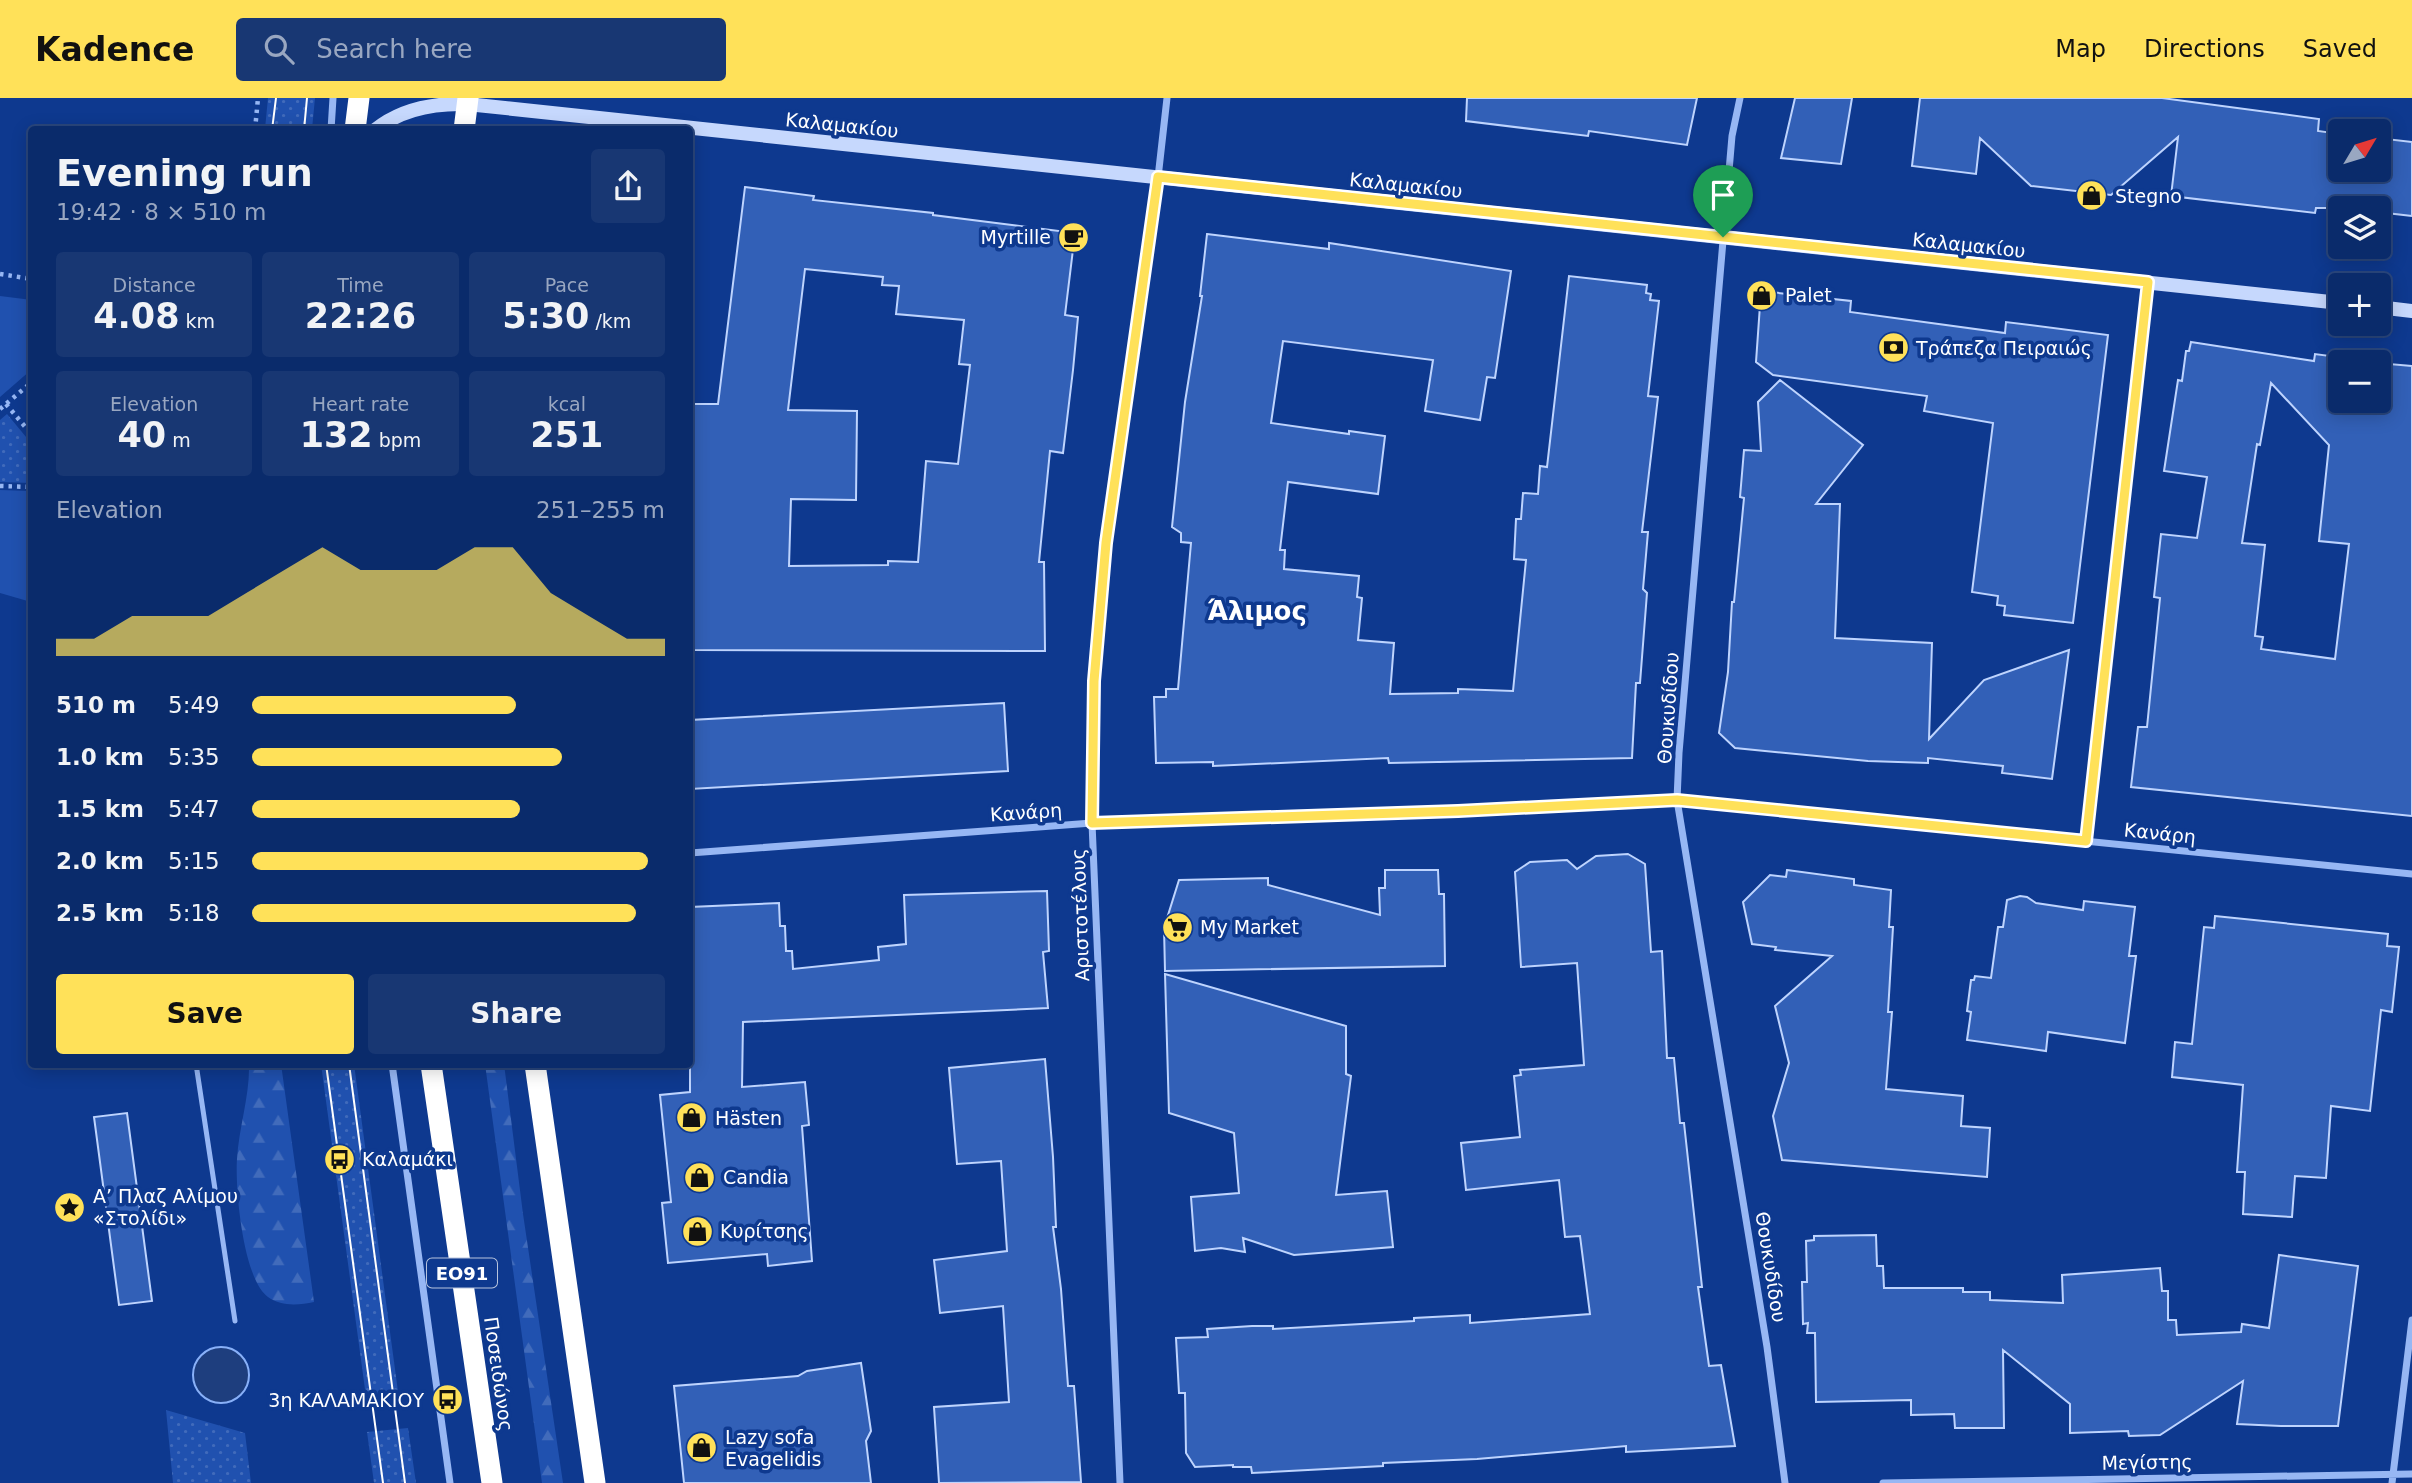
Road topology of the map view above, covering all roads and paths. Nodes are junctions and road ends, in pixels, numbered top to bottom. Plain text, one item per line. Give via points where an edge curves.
1 (258, 98) edge
2 (334, 98) edge
3 (359, 98) edge
4 (1167, 98) edge
5 (1740, 98) edge
6 (462, 100) edge
7 (255, 126) edge
8 (331, 126) edge
9 (356, 126) edge
10 (380, 126) edge
11 (464, 126) edge
12 (1158, 177) junction
13 (1723, 237) junction
14 (0, 274) edge
15 (28, 278) edge
16 (2148, 282) junction
17 (2328, 302) edge
18 (2391, 309) edge
19 (2412, 311) edge
20 (28, 385) edge
21 (6, 404) junction
22 (0, 409) edge
23 (28, 430) edge
24 (0, 486) edge
25 (28, 487) edge
26 (1677, 800) junction
27 (1092, 823) junction
28 (2086, 841) junction
29 (693, 853) edge
30 (2412, 874) edge
31 (197, 1068) edge
32 (393, 1068) edge
33 (432, 1068) edge
34 (536, 1068) edge
35 (2412, 1320) edge
36 (235, 1321) dead end
37 (2393, 1473) junction
38 (2412, 1474) edge
39 (450, 1483) edge
40 (492, 1483) edge
41 (594, 1483) edge
42 (1120, 1483) edge
43 (1785, 1483) edge
44 (1883, 1483) edge
45 (2392, 1483) edge

1 - 7 path
2 - 8 street
3 - 9 highway
4 - 12 street, Αριστοτέλους
5 - 13 street, Θουκυδίδου
6 - 10 main road, Καλαμακίου via 418,108
6 - 11 highway
6 - 12 main road, Καλαμακίου
12 - 13 main road, Καλαμακίου
12 - 27 street, Αριστοτέλους via 1106,543 1094,681
13 - 16 main road, Καλαμακίου
13 - 26 street, Θουκυδίδου
14 - 15 path
16 - 17 main road, Καλαμακίου
16 - 28 street
18 - 19 main road
20 - 21 path
21 - 22 path
21 - 23 path
24 - 25 path
26 - 27 street, Κανάρη
26 - 28 street, Κανάρη
26 - 43 street, Θουκυδίδου via 1768,1347
27 - 29 street, Κανάρη
27 - 42 street, Αριστοτέλους
28 - 30 street, Κανάρη
31 - 36 lane
32 - 39 street
33 - 40 highway, Ποσειδώνος / ΕΟ91
34 - 41 highway
35 - 37 street
37 - 38 street, Μεγίστης
37 - 44 street, Μεγίστης
37 - 45 street

